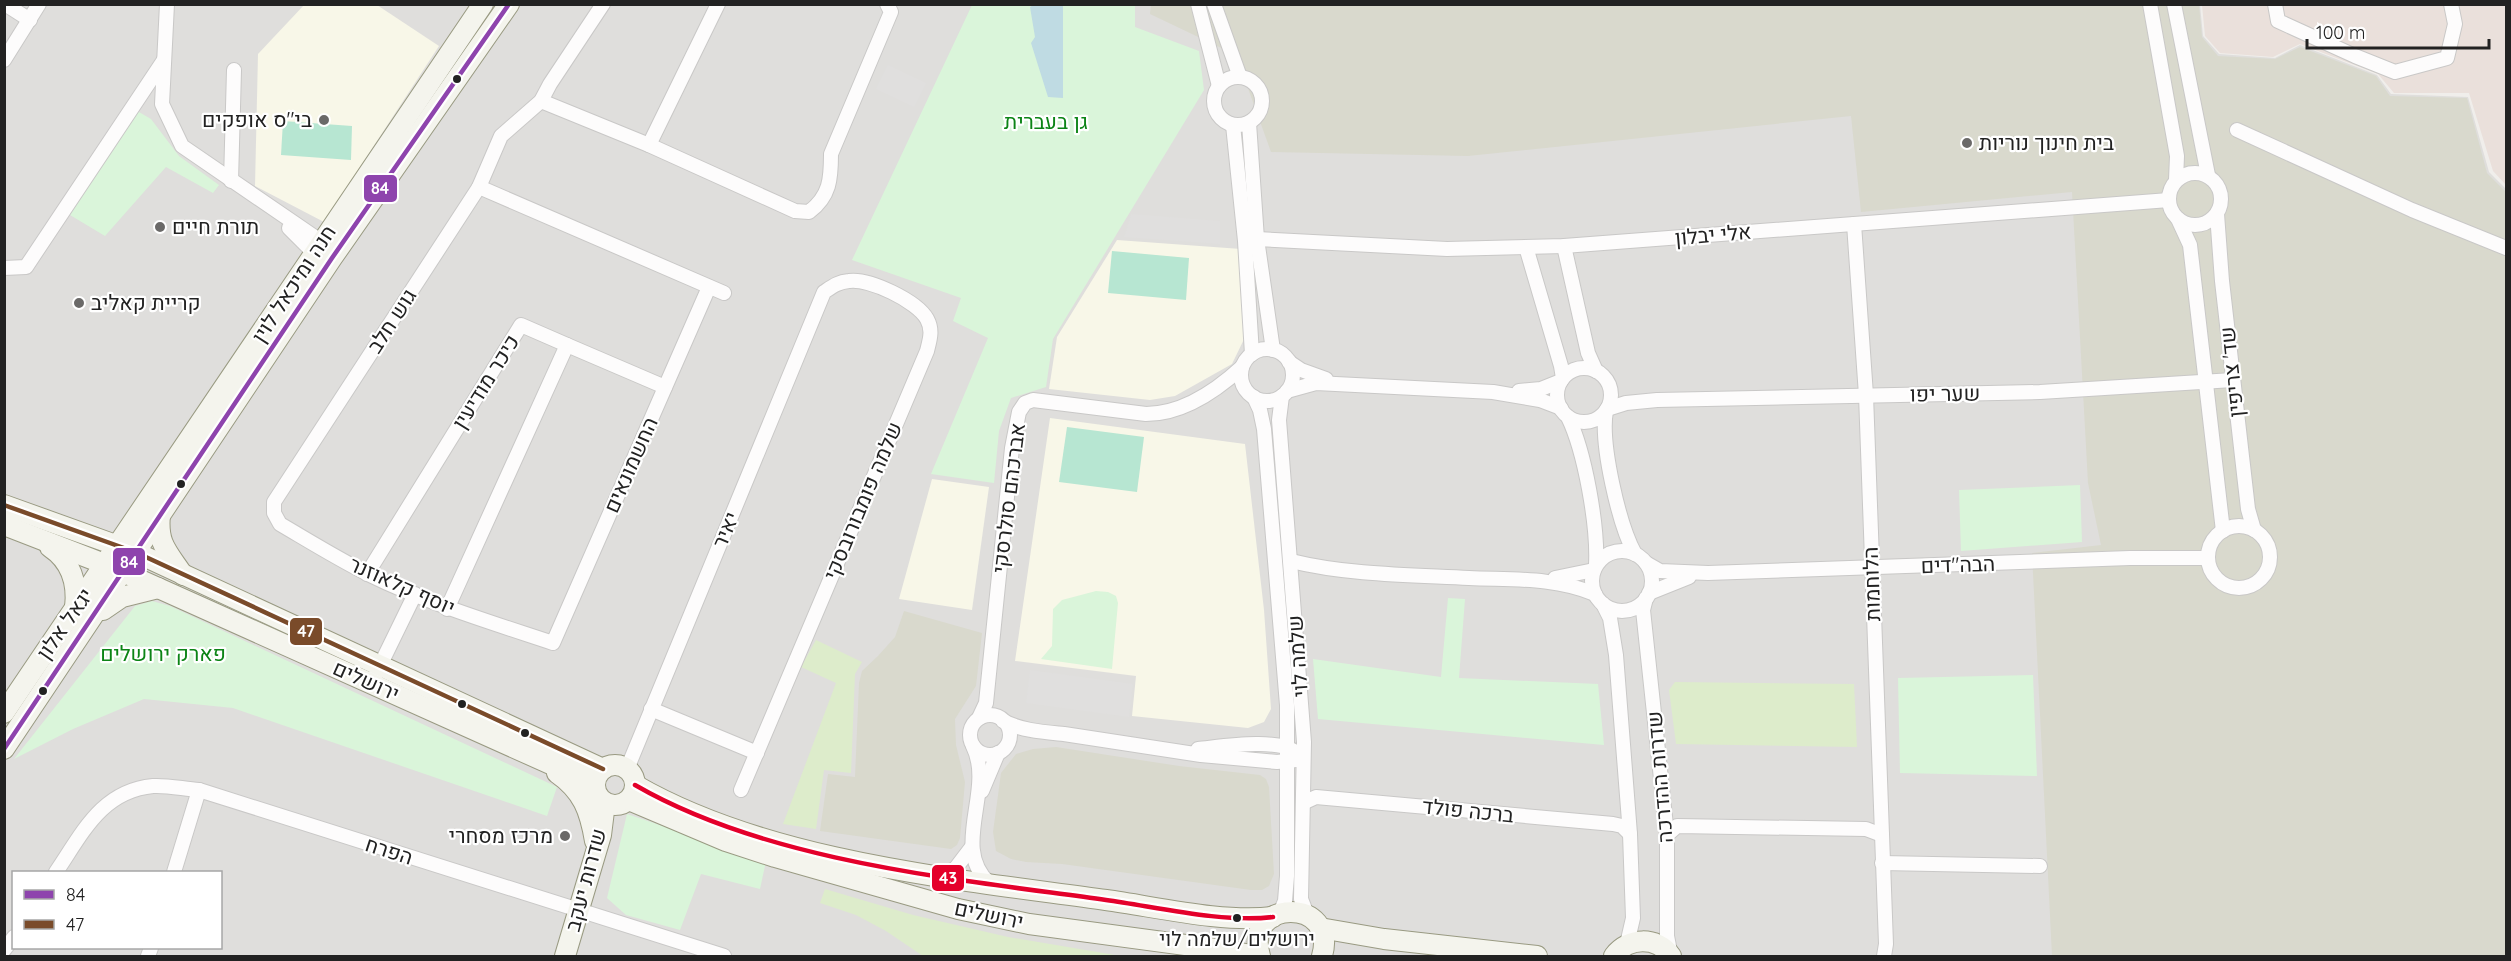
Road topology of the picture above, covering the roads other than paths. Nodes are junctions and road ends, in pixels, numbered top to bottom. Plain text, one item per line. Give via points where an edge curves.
1 (5, 4) edge
2 (39, 4) edge
3 (167, 4) edge
4 (483, 4) edge
5 (509, 4) edge
6 (603, 4) edge
7 (718, 4) edge
8 (887, 4) edge
9 (1198, 4) edge
10 (1214, 4) edge
11 (2150, 4) edge
12 (2174, 4) edge
13 (2275, 4) edge
14 (2451, 4) edge
15 (30, 20) junction
16 (164, 59) junction
17 (4, 60) edge
18 (234, 70) dead end
19 (1240, 77) junction
20 (1219, 86) junction
21 (541, 101) junction
22 (1249, 123) junction
23 (1233, 125) junction
24 (2237, 130) dead end
25 (649, 145) junction
26 (2208, 175) junction
27 (231, 180) junction
28 (2176, 180) junction
29 (479, 187) junction
30 (2169, 200) junction
31 (2217, 214) junction
32 (2178, 219) junction
33 (1854, 224) junction
34 (1257, 239) junction
35 (1564, 246) junction
36 (1526, 247) junction
37 (2506, 248) edge
38 (323, 251) junction
39 (4, 268) edge
40 (709, 287) junction
41 (824, 292) joint
42 (724, 293) dead end
43 (567, 345) junction
44 (1273, 350) junction
45 (1252, 354) junction
46 (1289, 362) junction
47 (1242, 367) junction
48 (1596, 371) junction
49 (1562, 380) junction
50 (2233, 380) junction
51 (2207, 382) junction
52 (1346, 383) junction
53 (1608, 384) junction
54 (665, 387) junction
55 (1493, 392) junction
56 (1285, 393) junction
57 (1866, 395) junction
58 (1254, 397) junction
59 (1657, 400) junction
60 (1606, 410) junction
61 (1564, 413) junction
62 (274, 502) joint
63 (4, 505) edge
64 (160, 514) junction
65 (4, 525) edge
66 (2254, 530) junction
67 (2223, 531) junction
68 (38, 539) junction
69 (127, 549) junction
70 (1640, 558) junction
71 (2208, 558) junction
72 (115, 568) junction
73 (1291, 568) junction
74 (1595, 568) junction
75 (1871, 568) junction
76 (1708, 573) junction
77 (367, 574) junction
78 (183, 575) junction
79 (1542, 580) junction
80 (158, 588) junction
81 (414, 594) junction
82 (1647, 596) junction
83 (1599, 599) junction
84 (447, 609) junction
85 (83, 613) junction
86 (553, 643) joint
87 (380, 665) junction
88 (371, 684) junction
89 (651, 709) junction
90 (4, 714) edge
91 (979, 718) junction
92 (1004, 721) junction
93 (1045, 733) junction
94 (1009, 741) junction
95 (973, 746) junction
96 (1288, 747) junction
97 (4, 749) edge
98 (1172, 751) junction
99 (757, 753) junction
100 (998, 753) junction
101 (1304, 757) junction
102 (538, 759) junction
103 (1288, 762) junction
104 (599, 776) junction
105 (199, 790) junction
106 (741, 790) dead end
107 (623, 792) junction
108 (1303, 803) junction
109 (978, 804) junction
110 (1630, 834) junction
111 (1667, 835) junction
112 (1882, 835) junction
113 (971, 848) junction
114 (596, 851) junction
115 (1882, 863) junction
116 (2040, 866) dead end
117 (57, 871) edge
118 (175, 871) edge
119 (938, 875) junction
120 (989, 883) junction
121 (585, 914) junction
122 (1277, 915) junction
123 (1314, 922) junction
124 (1621, 950) edge
125 (1887, 952) edge
126 (566, 957) edge
127 (579, 957) edge
128 (724, 957) edge
129 (1258, 957) edge
130 (1322, 957) edge
131 (1536, 957) edge
132 (1671, 957) edge

1 - 15 street
2 - 15 street
3 - 16 street
4 - 38 street, חנה ומיכאל לוין
5 - 38 street, חנה ומיכאל לוין
6 - 21 street
7 - 25 street
8 - 25 street via 891,12 831,154 831,180 820,204 809,212 795,211
9 - 20 street
10 - 19 street
11 - 28 street via 2177,156
12 - 26 street
13 - 14 street via 2278,21 2396,72 2447,58 2455,24
15 - 17 street
16 - 27 street via 162,104 182,146
16 - 39 street via 26,267
18 - 27 street
19 - 20 street
19 - 22 street via 1254,84 1262,97 1260,112
20 - 23 street via 1215,110
21 - 25 street
21 - 29 street, גוש חלב via 501,136
22 - 23 street
22 - 34 street
23 - 45 street
24 - 37 street
26 - 28 street via 2191,172
26 - 31 street via 2220,188 2222,197
27 - 38 street
28 - 30 street
29 - 40 street
29 - 62 street, גוש חלב
30 - 32 street
30 - 33 street, אלי יבלון
31 - 32 street via 2194,225
31 - 50 street, שד' צריפין
32 - 51 street, שד' צריפין via 2190,245
33 - 35 street, אלי יבלון
33 - 57 street, הלוחמות
34 - 36 street, אלי יבלון via 1447,249
34 - 44 street
35 - 36 street, אלי יבלון
35 - 48 street via 1588,353
36 - 49 street
38 - 64 street, חנה ומיכאל לוין
38 - 69 street, חנה ומיכאל לוין
40 - 42 street
40 - 54 street, החשמונאים
41 - 89 street, יאיר
41 - 99 street, שלמה פומבורובסקי via 836,283 864,281 907,300 926,318 931,334
43 - 54 street
43 - 77 street, כיכר מודיעין via 521,325
43 - 84 street
44 - 45 street
44 - 46 street
45 - 47 street
46 - 52 street via 1301,370
46 - 56 street via 1293,378
47 - 58 street via 1244,387
47 - 91 street, אברכהם סולרסקי via 1186,405 1165,413 1033,400 1025,403 1019,412 1011,457 987,703
48 - 49 street via 1578,369
48 - 53 street
49 - 55 street via 1541,389
49 - 61 street via 1557,391
50 - 51 street, שער יפו
50 - 66 street, שד' צריפין via 2248,509
51 - 57 street, שער יפו via 2040,392
51 - 67 street, שד' צריפין
52 - 55 street
52 - 56 street via 1306,384
53 - 59 street, שער יפו via 1622,393
53 - 60 street via 1611,395
54 - 86 street, החשמונאים
55 - 61 street via 1540,400
56 - 58 street via 1272,400
56 - 73 street, שלמה לוי via 1279,420
57 - 59 street, שער יפו
57 - 75 street, הלוחמות
58 - 96 street, שלמה לוי via 1264,429 1284,652
59 - 60 street, שער יפו via 1626,403
60 - 61 street via 1589,422 1574,420
60 - 70 street via 1605,431 1620,522
61 - 74 street via 1583,455 1596,542
62 - 77 street, יוסף קלאוזנר via 280,524
63 - 69 street, ירושלים
64 - 69 street, חנה ומיכאל לוין
64 - 78 street via 158,532 162,543
65 - 68 street, ירושלים
66 - 67 street via 2243,526
66 - 71 street via 2266,542 2270,560 2263,578 2256,584 2239,589 2225,585 2213,575
67 - 71 street via 2209,547
68 - 72 street, ירושלים
68 - 85 street via 58,552 69,566
69 - 72 street, חנה ומיכאל לוין
69 - 78 street, ירושלים
70 - 74 street via 1616,551 1604,556
70 - 76 street, הבה"דים via 1660,571
70 - 82 street via 1651,576
71 - 75 street, הבה"דים
72 - 80 street, ירושלים
72 - 85 street, יגאל אלון
73 - 79 street
73 - 101 street, שלמה לוי
74 - 79 street
74 - 83 street via 1592,582
75 - 76 street, הבה"דים
75 - 112 street, הלוחמות
76 - 82 street, הבה"דים via 1681,579
77 - 81 street, יוסף קלאוזנר
78 - 87 street, ירושלים
79 - 83 street via 1577,587
80 - 85 street
80 - 88 street, ירושלים
81 - 84 street, יוסף קלאוזנר
81 - 87 street
82 - 83 street via 1627,610
82 - 111 street, שדרות ההדרכה via 1642,609
83 - 110 street, שדרות ההדרכה via 1610,618 1616,655
84 - 86 street, יוסף קלאוזנר
85 - 90 street, יגאל אלון
85 - 97 street, יגאל אלון
87 - 88 street
87 - 104 street, ירושלים
88 - 102 street, ירושלים
89 - 99 street
89 - 107 street, יאיר
91 - 92 street via 992,715
91 - 95 street via 969,734
92 - 93 street
92 - 94 street via 1010,732
93 - 94 street
93 - 98 street
94 - 100 street
95 - 100 street via 983,754
95 - 109 street via 977,754
96 - 98 street via 1250,745
96 - 101 street
96 - 103 street, שלמה לוי
98 - 103 street
99 - 106 street, שלמה פומבורובסקי
100 - 109 street
101 - 103 street
101 - 108 street, שלמה לוי
102 - 104 street, ירושלים
102 - 114 street via 569,782 586,804
103 - 122 street, שלמה לוי via 1287,876 1285,901
104 - 107 street via 596,793
104 - 107 street via 612,765
105 - 117 street, הפרח via 155,786 131,790 110,801
105 - 118 street
105 - 121 street, הפרח
107 - 114 street, שדרות יעקב
107 - 119 street, ירושלים via 658,798 780,843
107 - 121 street, שדרות יעקב
107 - 129 street, ירושלים via 754,850 958,909 1029,924
108 - 110 street, ברכה פולד via 1316,797 1613,824 1622,825
108 - 123 street, שלמה לוי via 1301,899
109 - 113 street
110 - 124 street, שדרות ההדרכה via 1634,918
111 - 112 street via 1677,826 1866,829
111 - 132 street, שדרות ההדרכה via 1667,936
112 - 115 street, הלוחמות
113 - 119 street via 955,869
113 - 120 street via 977,870
114 - 121 street, שדרות יעקב
115 - 116 street
115 - 125 street, הלוחמות
119 - 120 street, ירושלים
120 - 122 street, ירושלים via 1229,917
121 - 126 street, שדרות יעקב
121 - 127 street, שדרות יעקב
121 - 128 street, הפרח
122 - 123 street, ירושלים via 1295,912
122 - 129 street via 1259,933
123 - 130 street via 1325,945
123 - 131 street via 1384,939
124 - 132 street via 1638,941 1650,941

